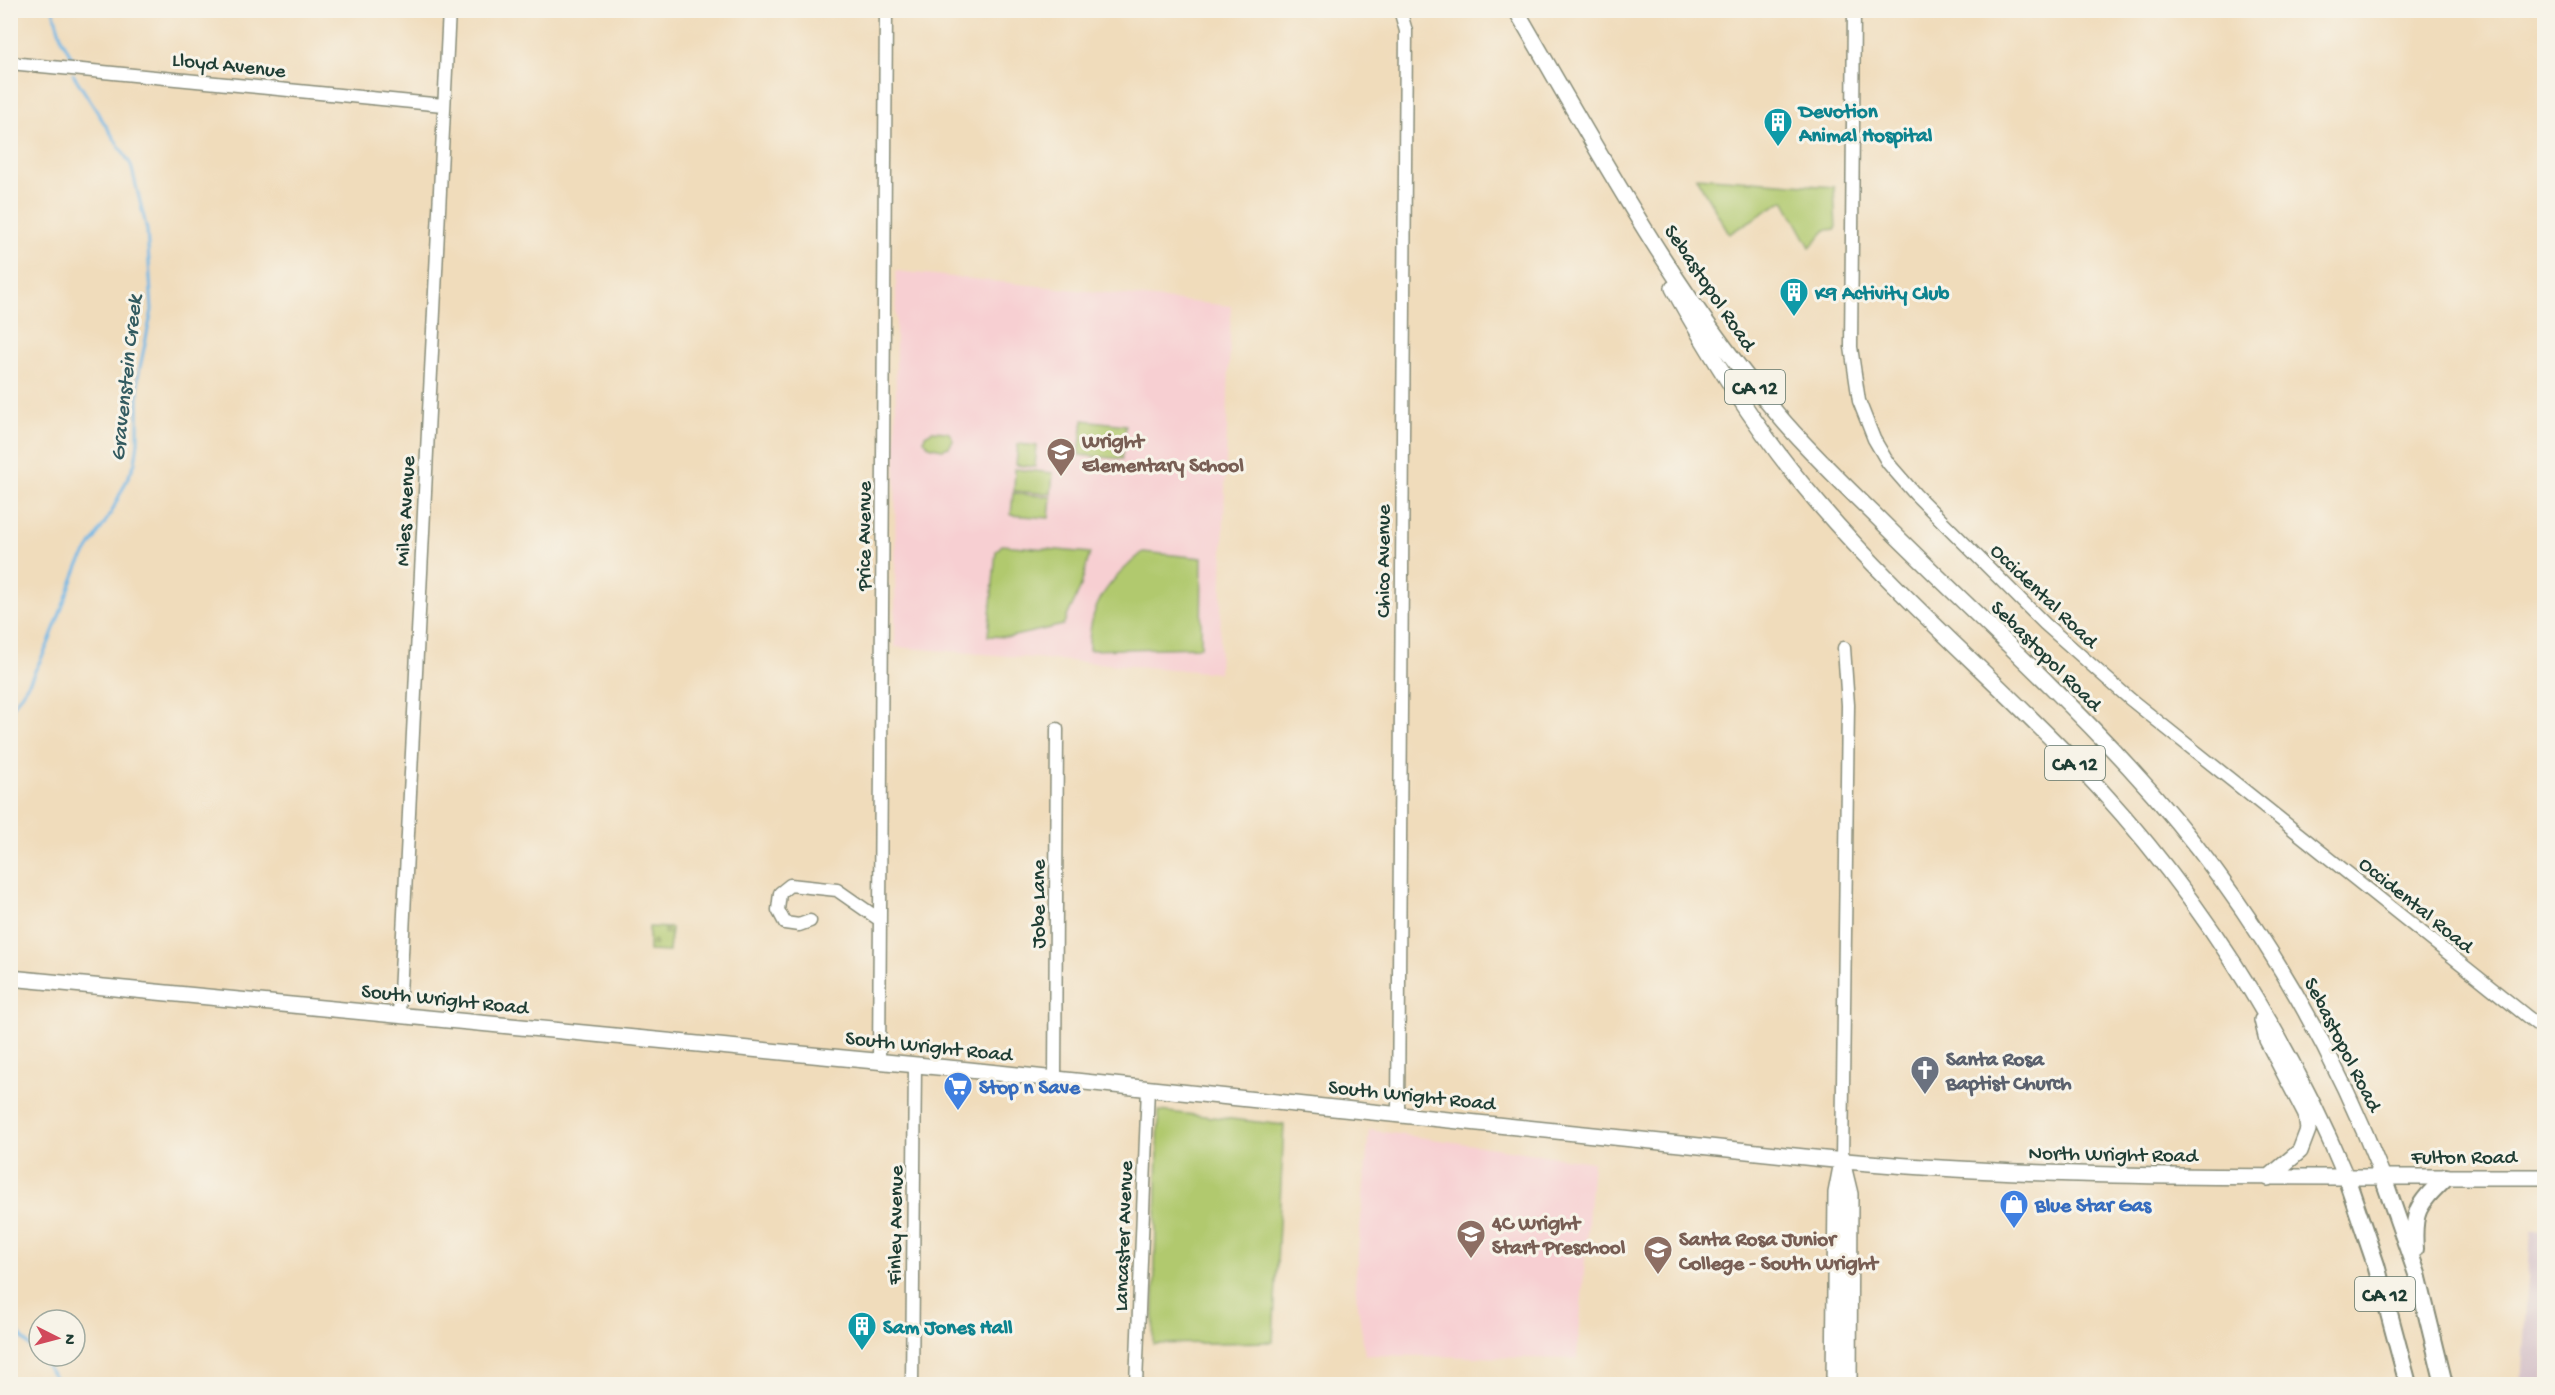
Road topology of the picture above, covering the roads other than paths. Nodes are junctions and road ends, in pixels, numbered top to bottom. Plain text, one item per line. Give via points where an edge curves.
1 (448, 10) edge
2 (886, 10) edge
3 (1400, 10) edge
4 (1516, 10) edge
5 (1854, 10) edge
6 (10, 63) edge
7 (443, 105) junction
8 (1627, 200) junction
9 (1844, 648) dead end
10 (1057, 729) dead end
11 (880, 920) junction
12 (810, 921) dead end
13 (10, 978) edge
14 (2253, 992) junction
15 (399, 1014) junction
16 (2544, 1030) edge
17 (879, 1062) junction
18 (915, 1065) junction
19 (1055, 1079) junction
20 (1148, 1088) junction
21 (1398, 1113) junction
22 (1842, 1161) junction
23 (2384, 1177) junction
24 (2446, 1177) junction
25 (2544, 1177) edge
26 (2268, 1178) junction
27 (2346, 1178) junction
28 (2417, 1274) junction
29 (912, 1384) edge
30 (1136, 1384) edge
31 (1834, 1384) edge
32 (1849, 1384) edge
33 (2408, 1384) edge
34 (2444, 1384) edge

1 - 7 street, Miles Avenue
2 - 11 street, Price Avenue
3 - 21 street, Chico Avenue via 1406,31
4 - 8 main road, Sebastopol Road / CA 12
5 - 16 street, Occidental Road via 1851,347 1859,401 1884,457 1920,499 2096,671
6 - 7 street, Lloyd Avenue
7 - 15 street, Miles Avenue
8 - 14 main road, Sebastopol Road / CA 12 via 1716,363 1775,451 1861,551 2110,801 2190,899
8 - 23 main road, Sebastopol Road / CA 12 via 1720,341 1789,427 2096,732 2197,848 2240,906 2300,1001 2346,1089
9 - 22 street via 1848,705
10 - 19 street, Jobe Lane
11 - 12 street via 837,890 790,885 780,893 778,910 785,923 798,925
11 - 17 street, Price Avenue
13 - 15 main road, South Wright Road
14 - 26 main road via 2267,1040 2306,1114 2307,1123 2307,1138 2300,1151
14 - 27 main road, Sebastopol Road / CA 12 via 2295,1067
15 - 17 main road, South Wright Road
17 - 18 main road, South Wright Road
18 - 19 main road, South Wright Road
18 - 29 street, Finley Avenue
19 - 20 main road, South Wright Road
20 - 21 main road, South Wright Road
20 - 30 street, Lancaster Avenue
21 - 22 main road, South Wright Road
22 - 26 main road, North Wright Road via 1972,1171
22 - 31 main road via 1836,1193
22 - 32 main road via 1850,1194
23 - 24 main road, Fulton Road
23 - 27 main road, North Wright Road
23 - 28 highway, CA 12
24 - 25 main road, Fulton Road
24 - 28 highway via 2420,1203 2415,1217
26 - 27 main road, North Wright Road
27 - 33 highway, CA 12 via 2383,1286
28 - 34 highway, CA 12

